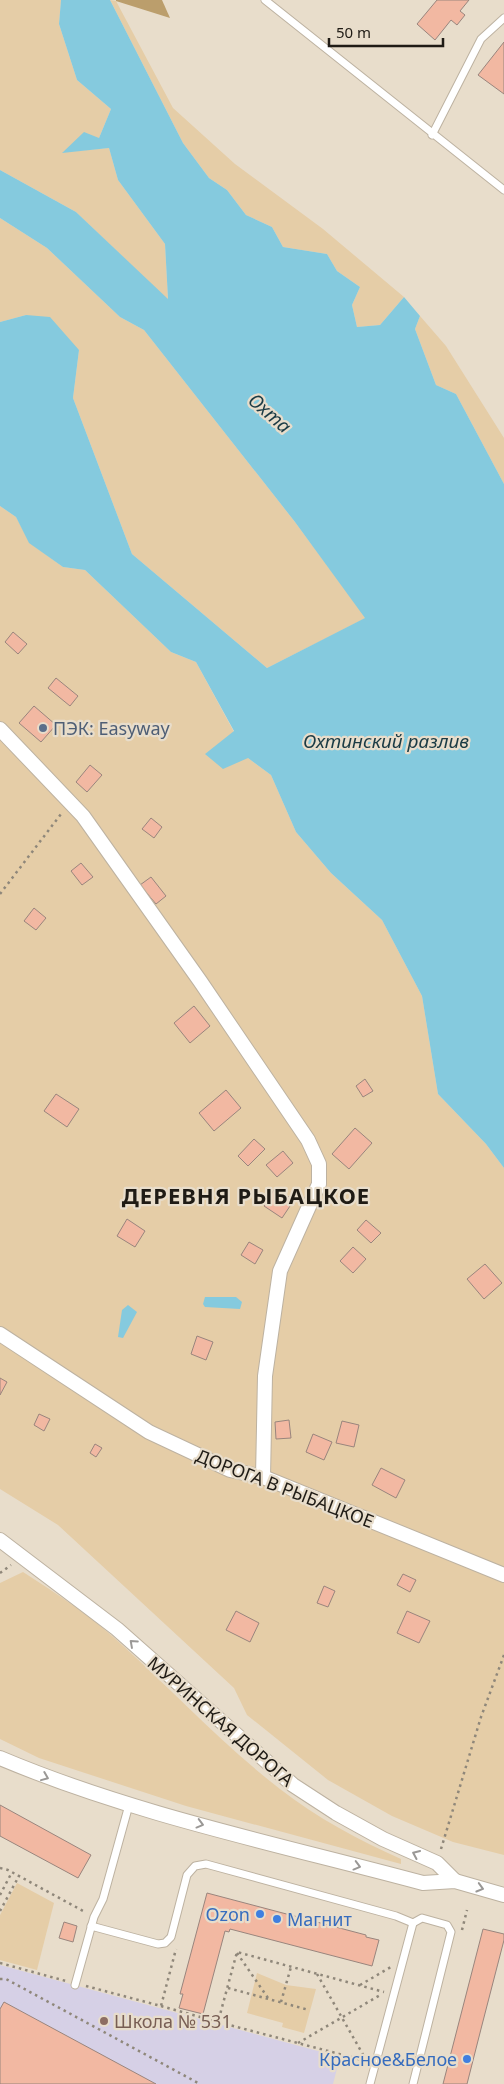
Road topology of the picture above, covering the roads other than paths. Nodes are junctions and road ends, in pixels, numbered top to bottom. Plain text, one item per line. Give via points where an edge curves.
1 (264, 0) edge
2 (504, 18) edge
3 (432, 135) junction
4 (504, 190) edge
5 (0, 729) edge
6 (0, 1334) edge
7 (263, 1477) junction
8 (0, 1540) edge
9 (504, 1575) edge
10 (0, 1758) edge
11 (129, 1805) junction
12 (455, 1881) junction
13 (504, 1895) edge
14 (413, 1923) junction
15 (91, 1926) junction
16 (76, 1984) road end
17 (370, 2084) edge
18 (412, 2084) edge

1 - 3 lane
2 - 3 lane via 481,39
3 - 4 lane
5 - 7 street via 83,816 308,1140 319,1164 319,1184 280,1272 266,1376
6 - 7 street, ДОРОГА В РЫБАЦКОЕ via 149,1432 230,1470
7 - 9 street, ДОРОГА В РЫБАЦКОЕ
12 -> 8 street, МУРИНСКАЯ ДОРОГА via 437,1863 383,1839 293,1785 117,1629
10 -> 11 street, МУРИНСКАЯ ДОРОГА via 49,1779
11 -> 12 street, МУРИНСКАЯ ДОРОГА via 423,1883
11 - 15 lane via 103,1899
12 -> 13 street, МУРИНСКАЯ ДОРОГА
14 - 15 lane via 206,1864 195,1866 187,1875 171,1937 165,1943 158,1944
14 - 17 lane
14 - 18 lane via 422,1918 447,1925 451,1932
15 - 16 lane

